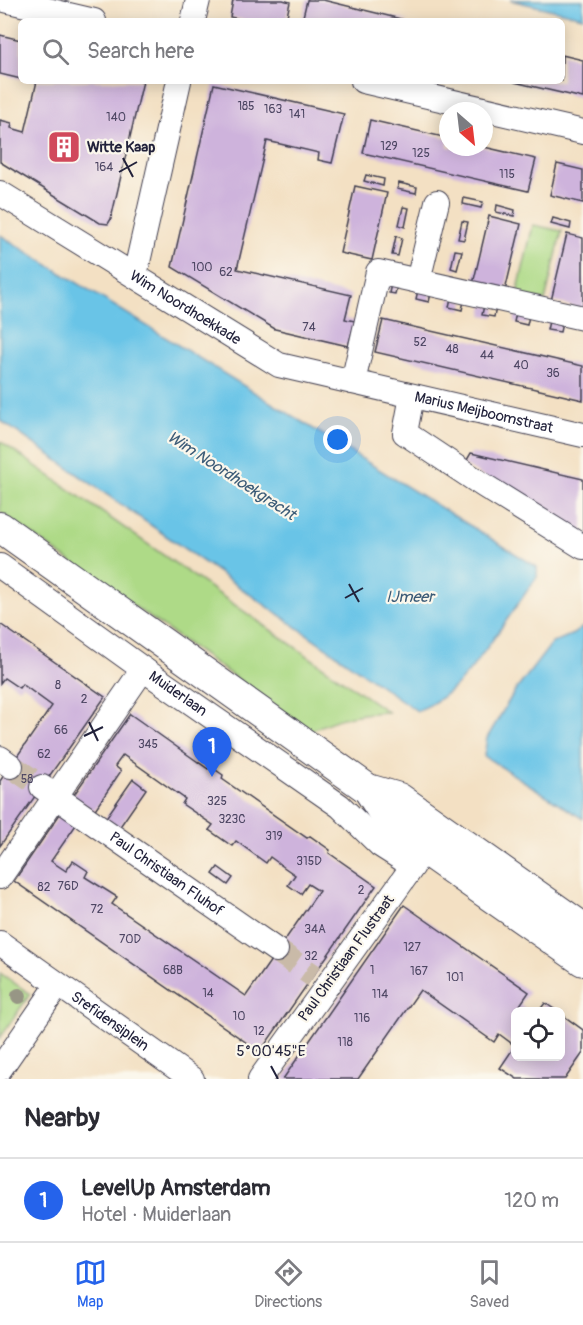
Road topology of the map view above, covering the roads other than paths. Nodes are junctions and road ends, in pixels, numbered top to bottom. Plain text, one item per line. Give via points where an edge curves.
1 (5, 0) edge
2 (198, 0) edge
3 (81, 18) edge
4 (194, 18) edge
5 (178, 84) edge
6 (376, 84) edge
7 (583, 132) edge
8 (0, 194) edge
9 (437, 202) dead end
10 (135, 275) junction
11 (418, 281) junction
12 (583, 318) edge
13 (353, 382) junction
14 (384, 389) joint
15 (412, 396) junction
16 (583, 435) edge
17 (0, 527) edge
18 (583, 547) edge
19 (0, 566) edge
20 (143, 669) junction
21 (49, 792) junction
22 (412, 866) joint
23 (0, 877) edge
24 (571, 930) edge
25 (0, 943) edge
26 (276, 950) tunnel mouth
27 (583, 961) edge
28 (58, 985) junction
29 (0, 1069) edge
30 (192, 1079) edge
31 (260, 1079) edge

1 - 3 street
2 - 4 street
5 - 10 street
6 - 7 street
8 - 10 street, Wim Noordhoekkade
9 - 11 street
10 - 13 street, Wim Noordhoekkade via 279,365
11 - 12 street
11 - 13 street via 378,272
13 - 14 street, Wim Noordhoekkade
14 - 15 street, Marius Meijboomstraat
15 - 16 street, Marius Meijboomstraat
15 - 18 street via 405,433
17 - 24 main road via 368,789 399,798
19 - 20 street, Muiderlaan
20 - 21 street
20 - 22 street, Muiderlaan via 340,806 380,845
21 - 23 street
21 - 26 street, Paul Christiaan Fluhof
22 - 31 street, Paul Christiaan Flustraat via 321,980
24 - 27 main road
25 - 28 street, Srefidensiplein
28 - 29 street, Srefidensiplein
28 - 30 street, Srefidensiplein

